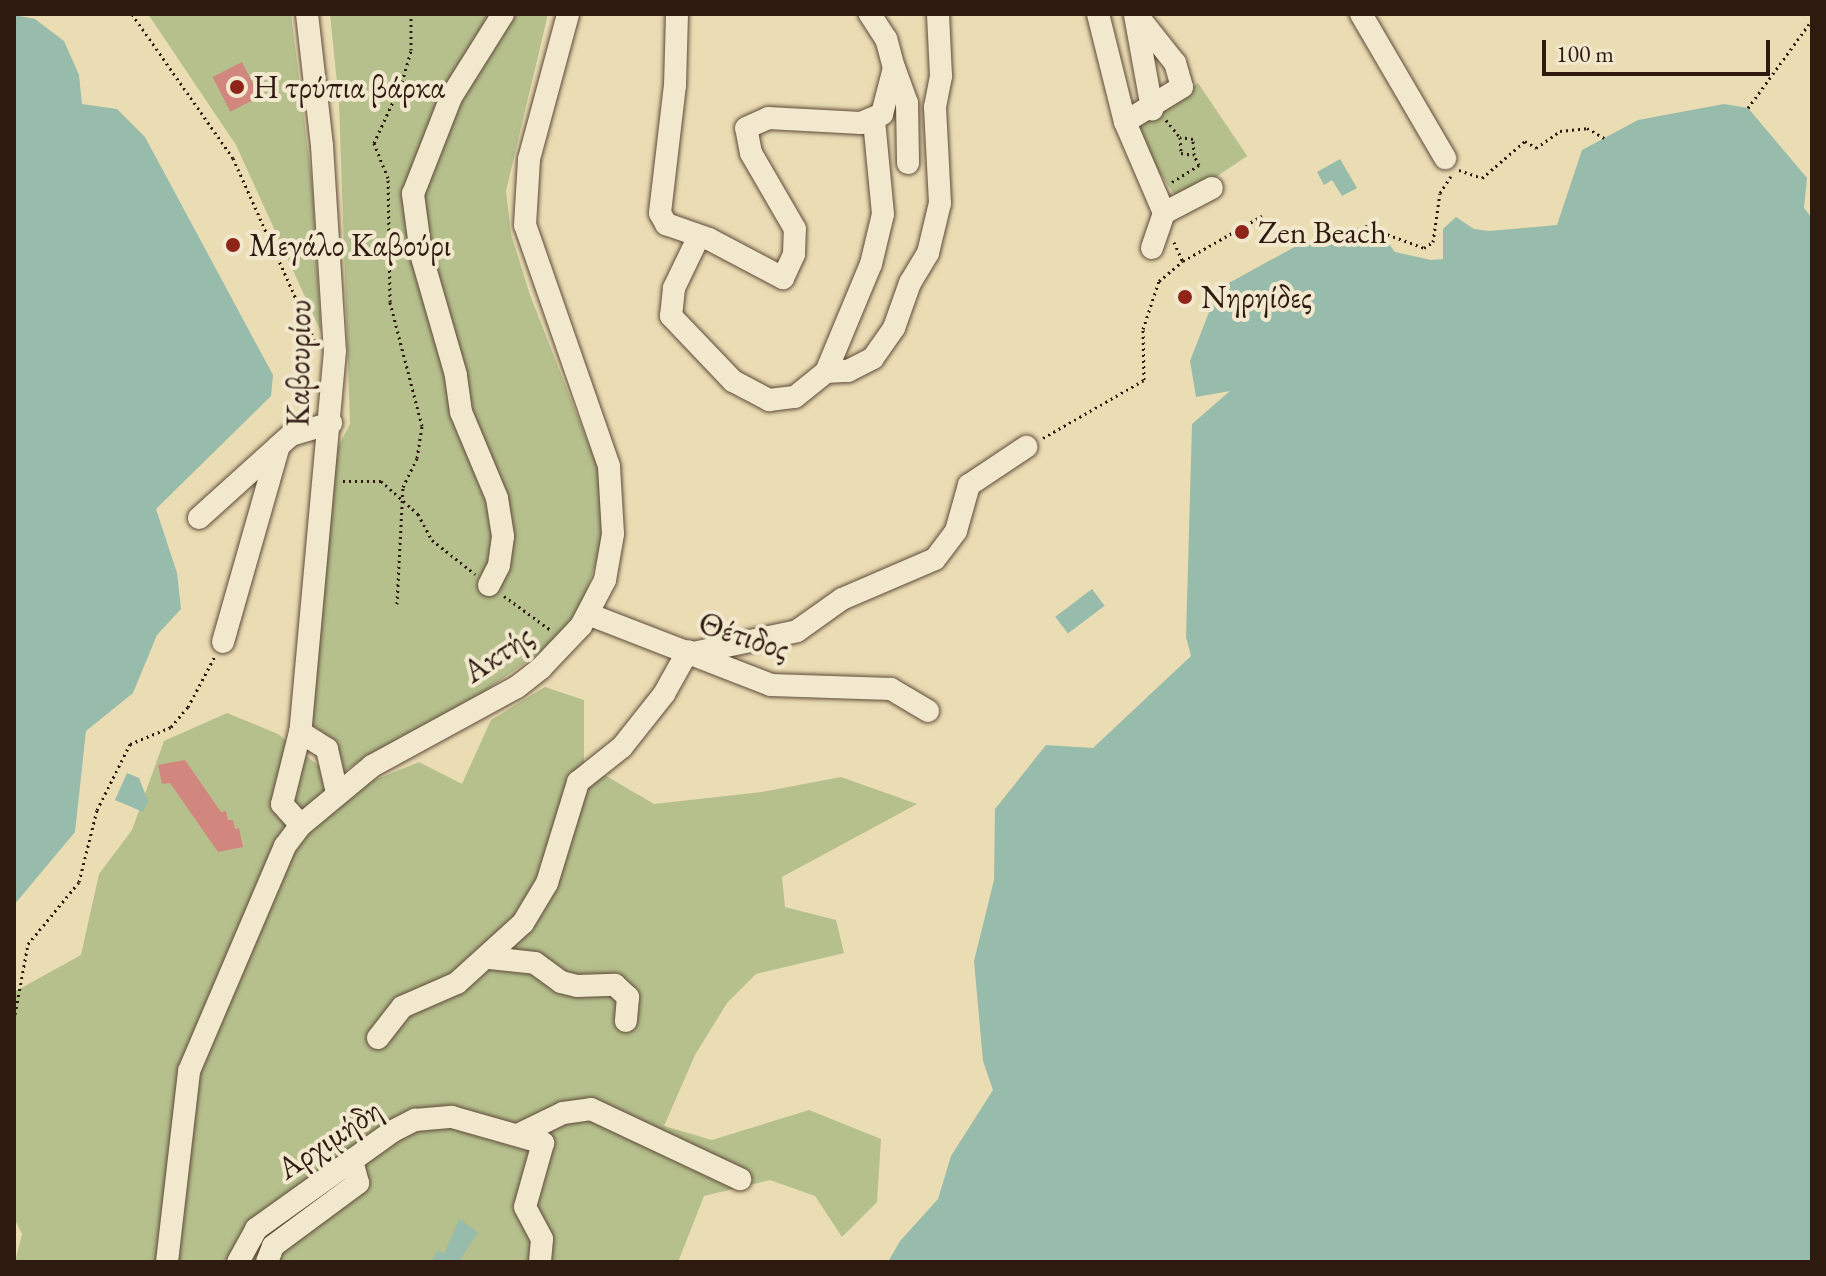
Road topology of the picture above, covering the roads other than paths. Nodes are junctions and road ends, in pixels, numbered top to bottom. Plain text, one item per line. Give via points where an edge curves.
1 (307, 14) edge
2 (503, 14) edge
3 (568, 14) edge
4 (677, 14) edge
5 (870, 14) edge
6 (938, 14) edge
7 (1134, 14) edge
8 (1361, 14) edge
9 (1099, 16) edge
10 (894, 68) junction
11 (1156, 112) junction
12 (874, 121) junction
13 (1125, 122) junction
14 (1445, 158) dead end
15 (908, 163) dead end
16 (1212, 188) dead end
17 (1164, 213) junction
18 (699, 236) junction
19 (1152, 248) dead end
20 (826, 372) junction
21 (331, 423) junction
22 (279, 446) junction
23 (1026, 447) road end
24 (199, 518) dead end
25 (489, 585) road end
26 (588, 614) junction
27 (223, 642) road end
28 (690, 652) junction
29 (928, 711) dead end
30 (300, 732) junction
31 (337, 793) junction
32 (301, 825) junction
33 (490, 958) junction
34 (626, 1021) dead end
35 (378, 1038) dead end
36 (520, 1134) junction
37 (352, 1160) junction
38 (740, 1179) dead end
39 (167, 1262) edge
40 (238, 1262) edge
41 (267, 1262) edge
42 (540, 1262) edge

1 - 21 street, Καβουρίου via 322,146 335,351
2 - 25 street via 451,97 413,194 421,254 456,375 461,412 497,498 503,536 499,565
3 - 26 street, Ακτής via 529,159 525,225 609,466 611,546 605,580
4 - 18 street via 675,85 660,213 666,224
5 - 10 street via 886,39
6 - 20 street via 940,203 928,253 910,283 894,328 873,358 848,371
7 - 9 street
7 - 11 street
7 - 11 street via 1175,63 1182,87
8 - 14 street
9 - 13 street
10 - 12 street via 888,106
10 - 15 street via 907,103
11 - 13 street
12 - 18 street via 798,116 768,118 746,128 751,153 795,229 794,254 783,278
12 - 20 street via 883,214 871,264
13 - 17 street
16 - 17 street
17 - 19 street
18 - 20 street via 674,288 671,316 695,343 733,381 769,400 795,397
21 - 22 street via 312,432 301,429
21 - 30 street, Καβουρίου
22 - 24 street
22 - 27 street
23 - 28 street via 969,485 956,531 935,559 842,599 813,623 789,634
26 - 28 street, Θέτιδος
26 - 31 street, Ακτής via 569,643 517,687 405,744
28 - 29 street, Θέτιδος via 771,685 891,689
28 - 33 street via 622,747 578,782 538,900
30 - 31 street via 327,749
30 - 32 street, Καβουρίου via 282,804
31 - 32 street, Ακτής
32 - 39 street, Ακτής via 273,869 189,1071
33 - 34 street via 535,963 561,982 577,986 615,985 628,997
33 - 35 street via 444,991 402,1007
36 - 37 street, Αρχιμήδη via 467,1118 432,1117 393,1131
36 - 38 street via 563,1113 591,1109
36 - 42 street via 543,1143 525,1207 542,1239
37 - 40 street, Αρχιμήδη via 256,1229
37 - 41 street via 358,1183 273,1246

